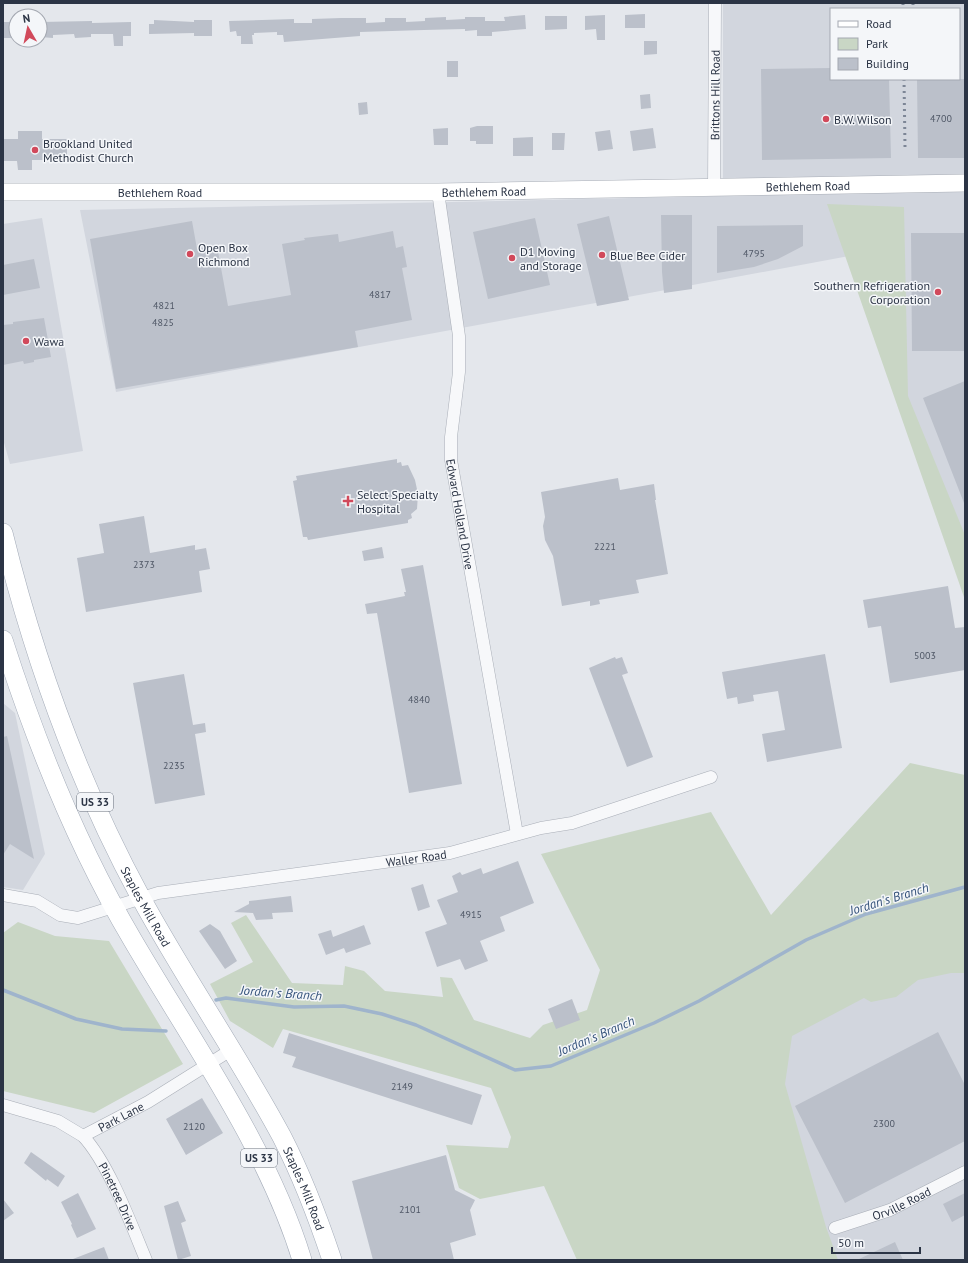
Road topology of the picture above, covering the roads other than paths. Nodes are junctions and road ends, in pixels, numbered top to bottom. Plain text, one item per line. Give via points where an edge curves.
1 (715, 3) edge
2 (965, 183) edge
3 (714, 188) junction
4 (3, 192) edge
5 (438, 192) junction
6 (3, 534) edge
7 (3, 640) edge
8 (710, 777) dead end
9 (517, 834) junction
10 (3, 895) edge
11 (141, 897) junction
12 (114, 906) junction
13 (231, 1050) junction
14 (207, 1065) junction
15 (3, 1105) edge
16 (83, 1136) junction
17 (965, 1172) edge
18 (835, 1228) dead end
19 (146, 1260) edge
20 (302, 1260) edge
21 (332, 1260) edge

1 - 3 street, Brittons Hill Road
2 - 3 street, Bethlehem Road
3 - 5 street, Bethlehem Road
4 - 5 street, Bethlehem Road
5 - 9 street, Edward Holland Drive via 459,336 459,372 450,437 451,460
6 - 11 main road, Staples Mill Road / US 33 via 35,646 58,712 87,784
7 - 12 main road, US 33 via 28,714 57,785 79,837
8 - 9 street, Waller Road via 605,814
9 - 11 street, Waller Road via 450,853 421,858
10 - 12 street, Waller Road via 37,901 55,913 71,918 84,917
11 - 12 street, Waller Road
11 - 13 main road, Staples Mill Road / US 33
12 - 14 main road, US 33
13 - 14 street, Park Lane
13 - 21 main road, Staples Mill Road / US 33 via 287,1148 307,1191
14 - 16 street, Park Lane via 140,1106
14 - 20 main road, US 33 via 270,1180
15 - 16 street via 58,1121
16 - 19 street, Pinetree Drive via 94,1148 104,1167
17 - 18 street, Orville Road via 890,1210

